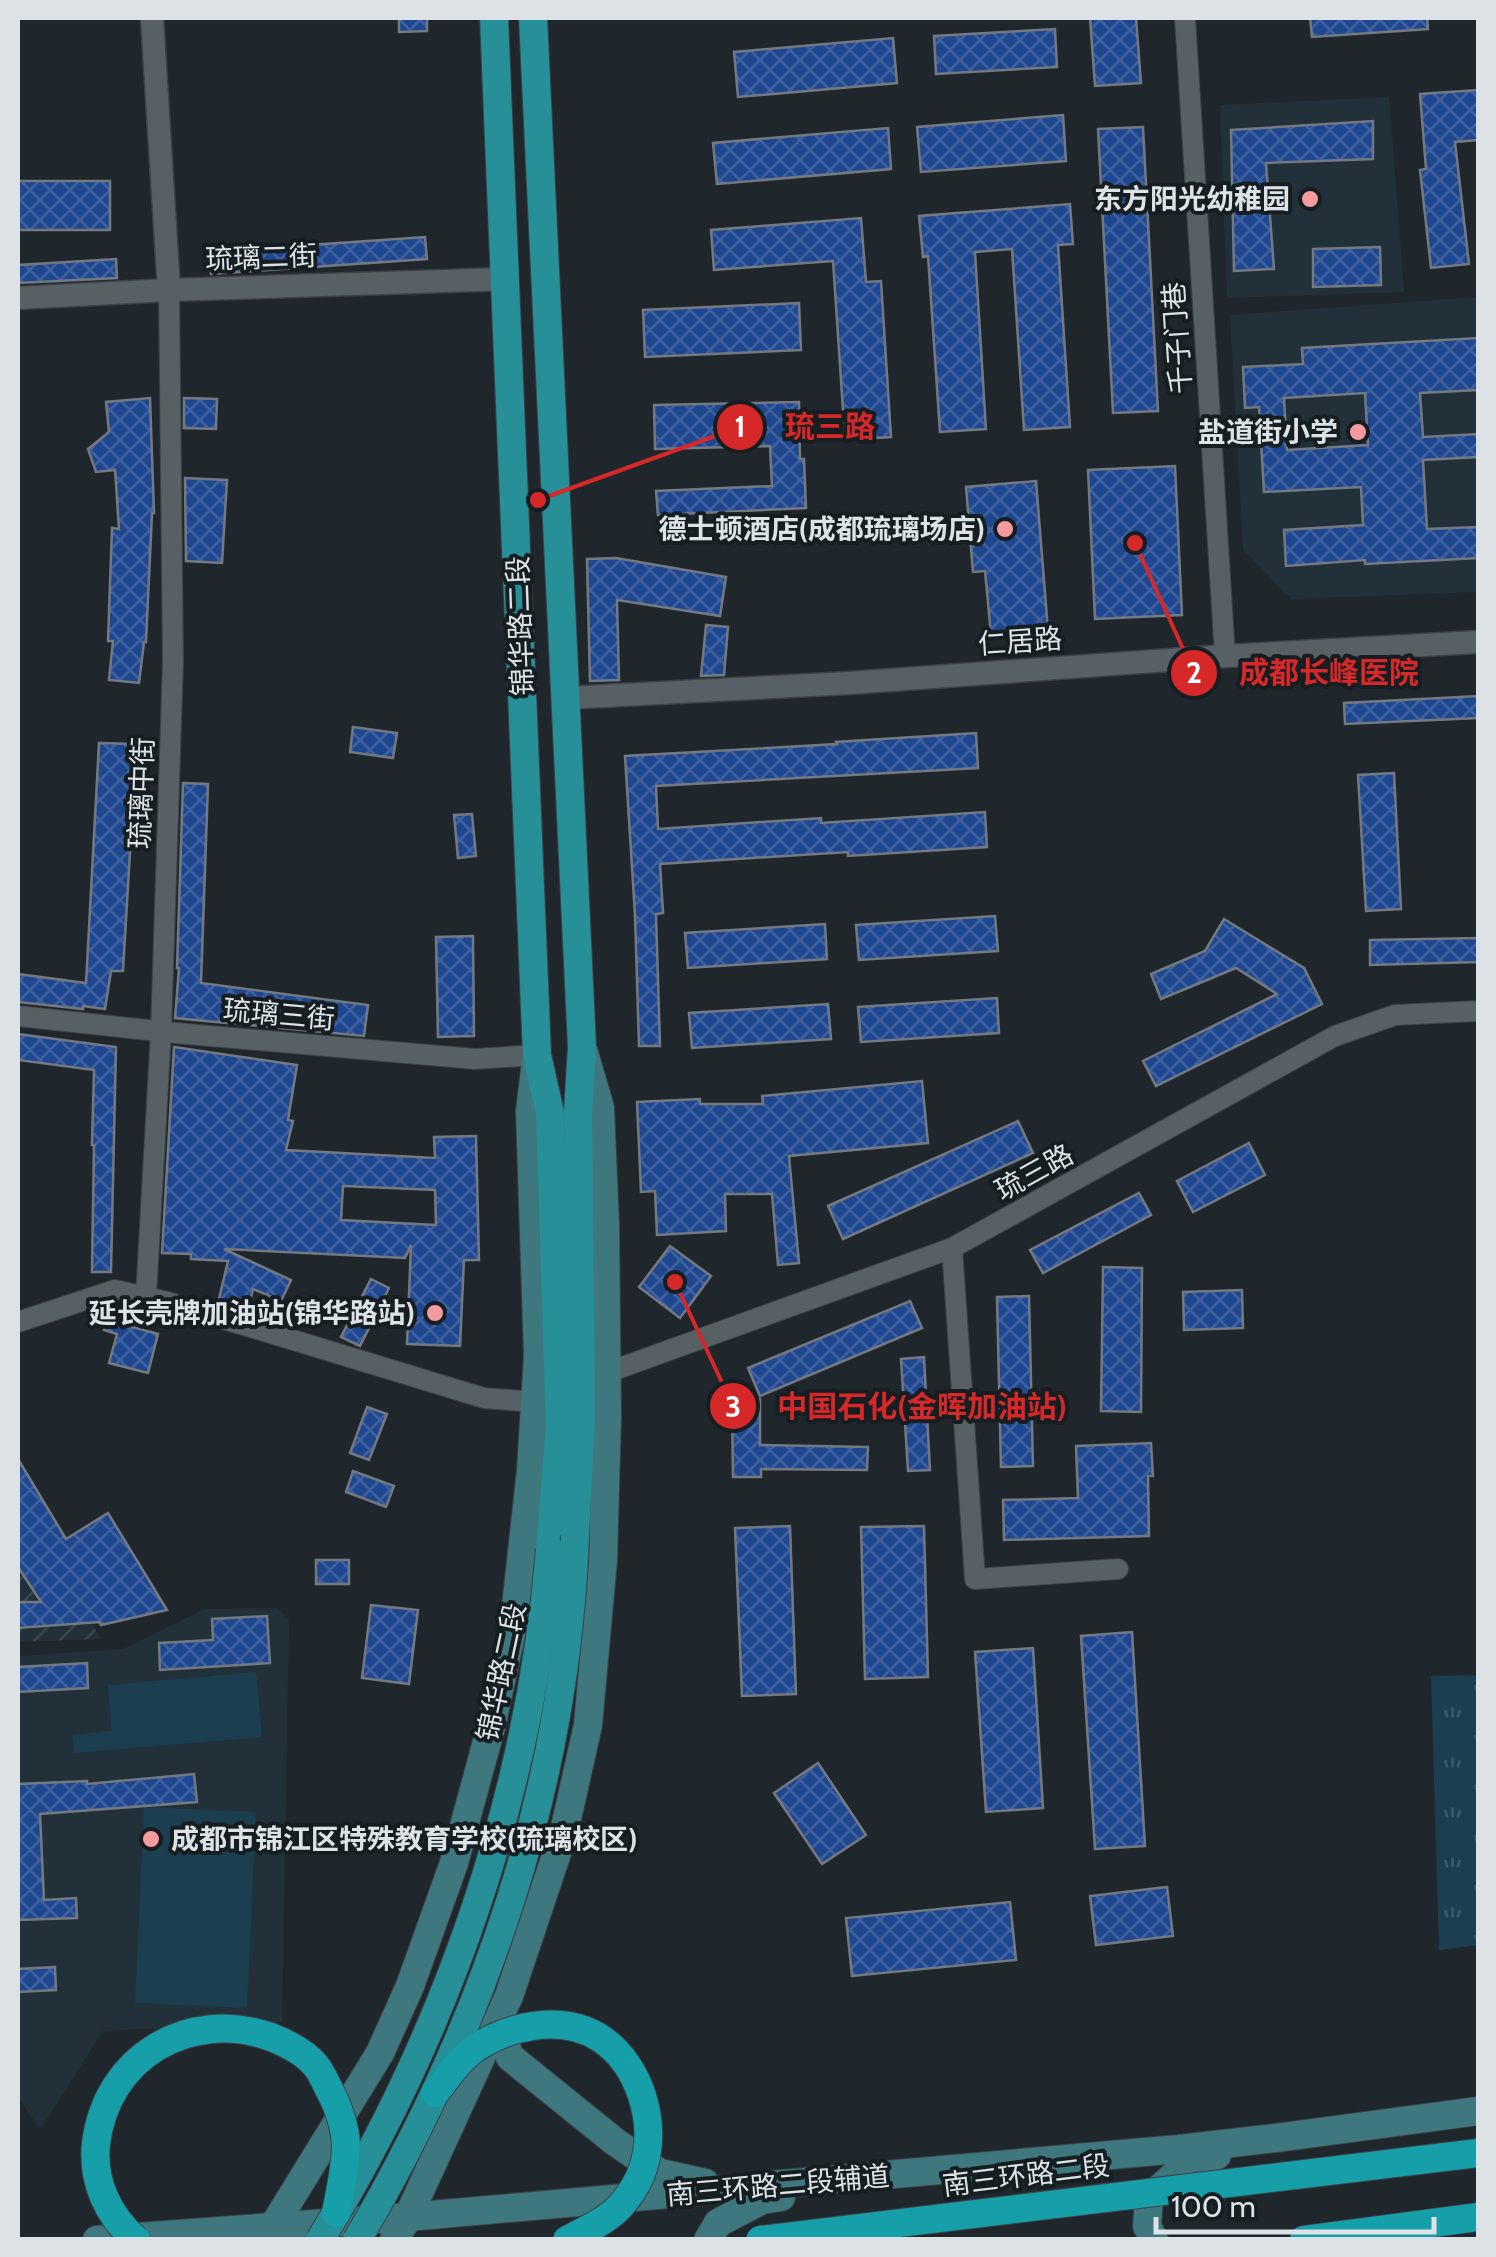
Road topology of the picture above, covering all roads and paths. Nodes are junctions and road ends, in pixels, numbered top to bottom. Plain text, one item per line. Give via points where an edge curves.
1 (152, 18) edge
2 (494, 18) edge
3 (533, 18) edge
4 (1185, 18) edge
5 (506, 279) junction
6 (169, 290) junction
7 (18, 298) edge
8 (1478, 642) edge
9 (1225, 656) junction
10 (565, 698) junction
11 (1478, 1011) edge
12 (18, 1016) edge
13 (160, 1031) junction
14 (582, 1047) junction
15 (537, 1055) junction
16 (952, 1248) junction
17 (146, 1297) junction
18 (18, 1322) edge
19 (606, 1373) junction
20 (535, 1402) junction
21 (563, 1543) junction
22 (1118, 1569) dead end
23 (497, 2022) junction
24 (435, 2093) junction
25 (1478, 2111) edge
26 (1276, 2138) junction
27 (1478, 2153) edge
28 (896, 2175) junction
29 (806, 2183) junction
30 (1478, 2217) edge
31 (324, 2225) edge
32 (401, 2228) edge
33 (269, 2233) edge
34 (97, 2240) edge
35 (136, 2240) edge
36 (357, 2240) edge
37 (567, 2240) edge
38 (708, 2240) edge
39 (760, 2240) edge
40 (1154, 2240) edge
41 (1304, 2240) edge

1 - 6 street
2 - 5 main road, 锦华路二段
3 - 10 main road, 锦华路二段
4 - 9 street, 千子门巷
5 - 6 street, 琉璃二街
5 - 15 main road, 锦华路二段
6 - 7 street, 琉璃二街
6 - 13 street, 琉璃中街 via 173,661
8 - 9 street, 仁居路
9 - 10 street, 仁居路
10 - 14 main road, 锦华路二段
11 - 16 street, 琉三路 via 1395,1015 1336,1036
12 - 13 street, 琉璃三街
13 - 15 street, 琉璃三街 via 474,1059
13 - 17 street, 琉璃中街
14 - 19 main road, 锦华路二段 via 600,1108
14 - 21 main road, 锦华路二段 via 581,1416
15 - 20 main road, 锦华路二段 via 530,1112
15 - 21 main road, 锦华路二段 via 550,1113
16 - 19 street, 琉三路
16 - 22 street via 975,1578
17 - 18 street via 115,1290
17 - 20 street via 484,1398
19 - 23 main road, 锦华路二段 via 602,1560 588,1725 564,1832
20 - 33 main road, 锦华路二段 via 515,1616 454,1863 380,2053
21 - 24 main road, bridge via 573,1591 538,1802 489,1962
21 - 31 main road, bridge via 488,1868 433,2022 385,2123
23 - 29 main road via 510,2057 660,2174 704,2183
23 - 32 main road, 锦华路二段
24 - 36 main road, bridge
24 - 37 highway, bridge via 479,2046 536,2026 578,2028 602,2038 622,2058 647,2110 643,2170 622,2205
25 - 26 main road, 南三环路二段辅道
26 - 28 main road, 南三环路二段辅道
26 - 40 main road via 1187,2164 1149,2198 1147,2226
27 - 39 highway, 南三环路二段, bridge
28 - 29 main road, 南三环路二段辅道
28 - 38 main road via 762,2200 718,2223
29 - 32 main road, 南三环路二段辅道
30 - 41 highway
31 - 32 main road, 南三环路二段辅道
31 - 33 main road, 南三环路二段辅道
31 - 35 highway, bridge via 346,2142 337,2104 316,2065 252,2030 217,2028 173,2038 146,2054 108,2099 95,2155 99,2184
33 - 34 main road, 南三环路二段辅道

